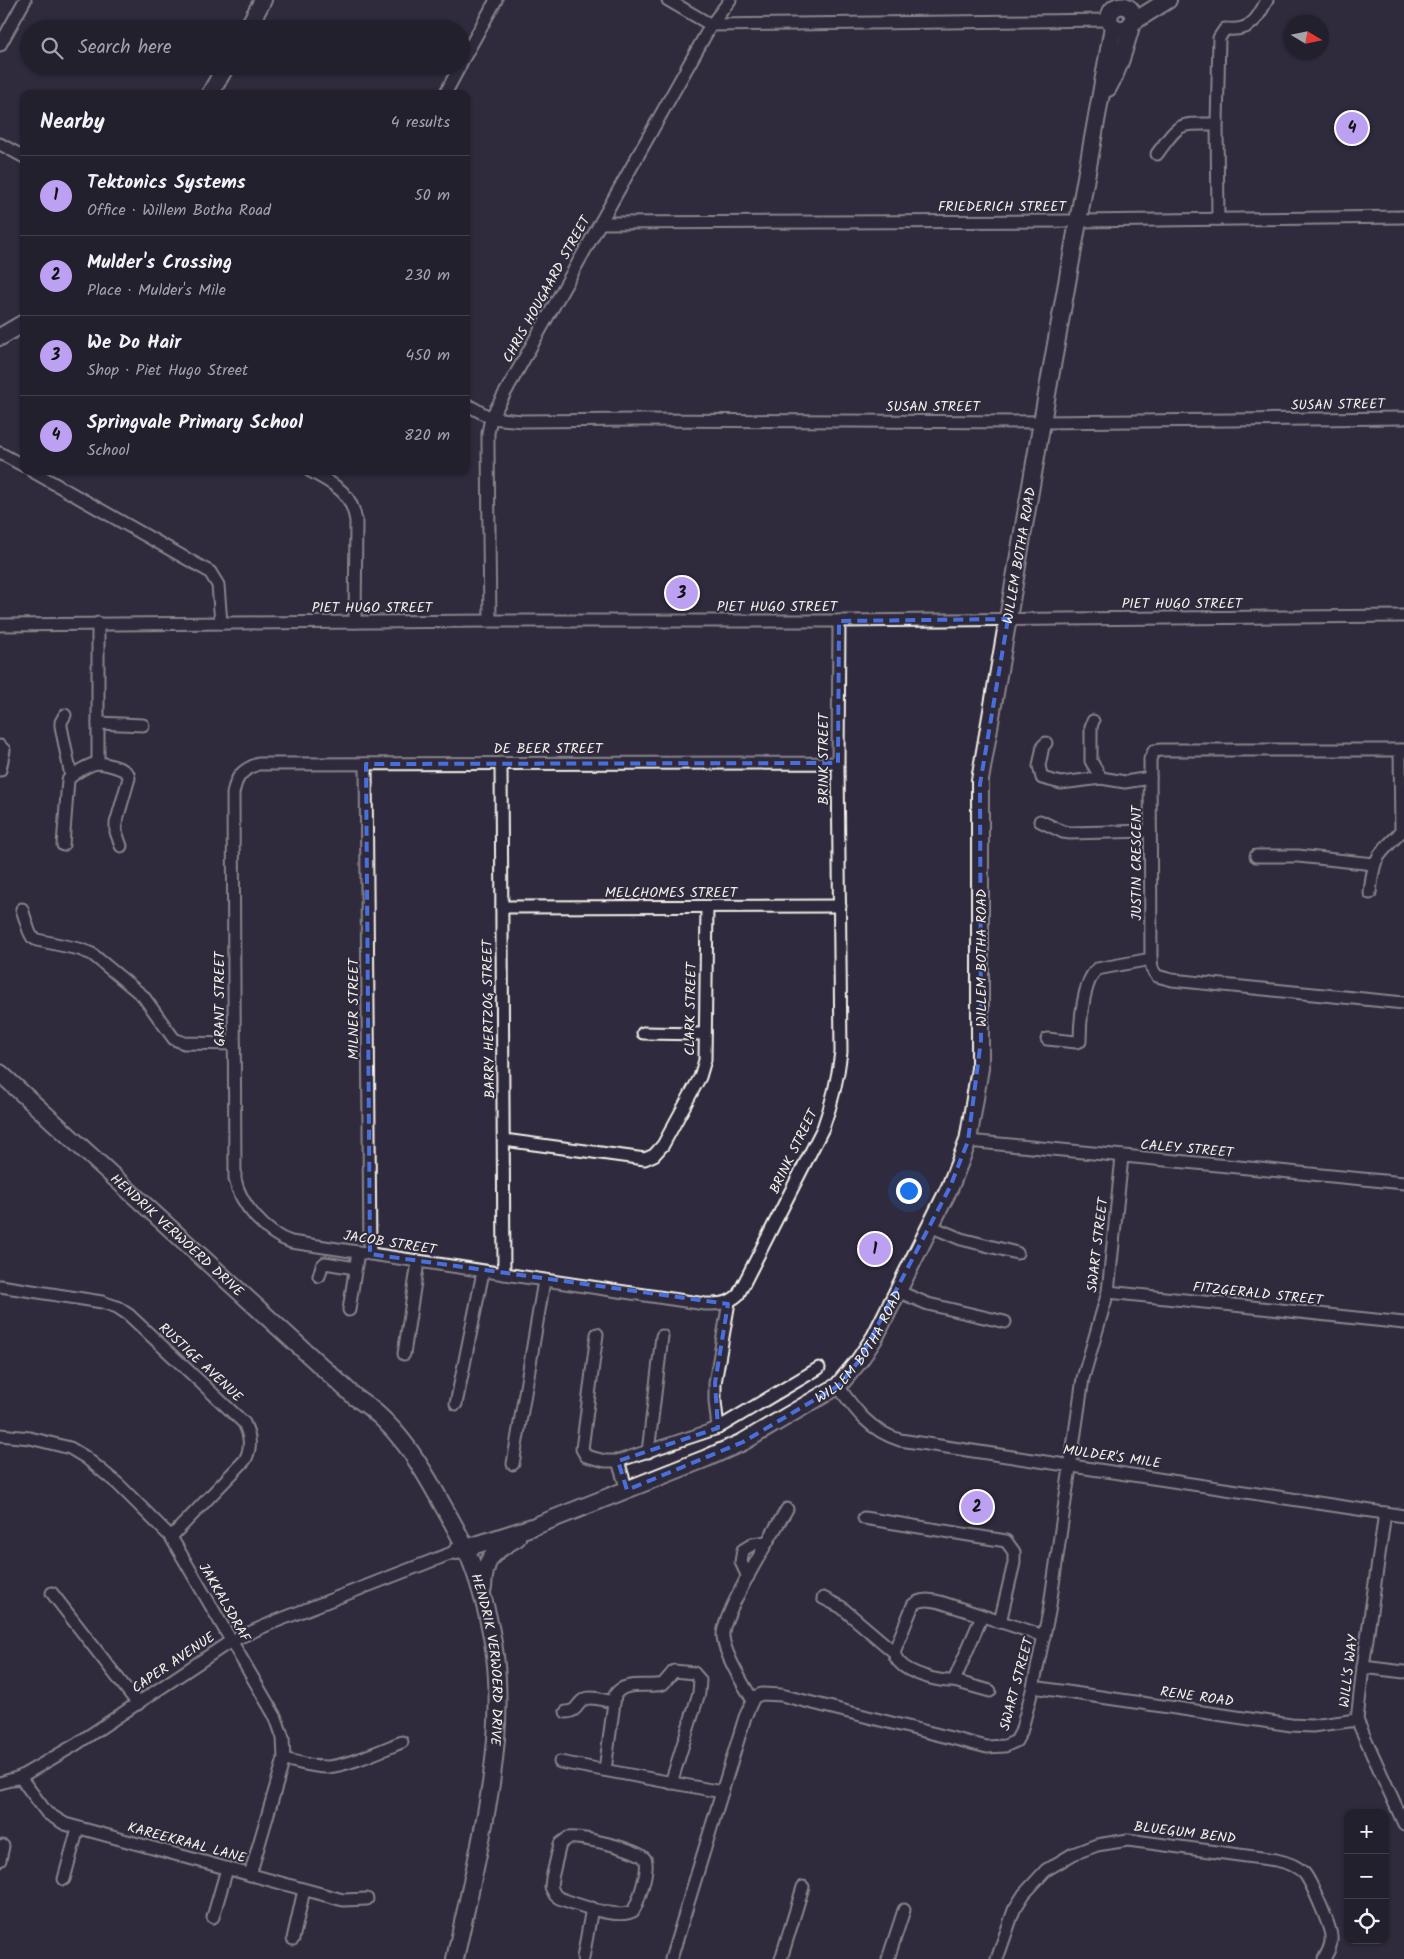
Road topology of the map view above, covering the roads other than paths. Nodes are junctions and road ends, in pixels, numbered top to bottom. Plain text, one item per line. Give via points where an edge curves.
1 (25, 0) edge
2 (263, 0) edge
3 (496, 0) edge
4 (668, 0) edge
5 (730, 0) edge
6 (1168, 0) edge
7 (1267, 0) edge
8 (1119, 10) edge
9 (252, 20) edge
10 (1132, 23) junction
11 (711, 25) junction
12 (0, 45) edge
13 (470, 47) edge
14 (221, 75) edge
15 (455, 75) edge
16 (212, 90) edge
17 (447, 90) edge
18 (1102, 98) junction
19 (1218, 124) junction
20 (0, 144) edge
21 (1157, 154) dead end
22 (20, 155) edge
23 (1404, 217) edge
24 (1218, 219) junction
25 (1078, 221) junction
26 (600, 223) junction
27 (20, 325) edge
28 (0, 337) edge
29 (470, 406) edge
30 (491, 418) junction
31 (1404, 418) edge
32 (1042, 422) junction
33 (0, 453) edge
34 (20, 464) edge
35 (39, 475) edge
36 (316, 475) edge
37 (1404, 616) edge
38 (1008, 619) junction
39 (490, 621) junction
40 (355, 622) junction
41 (839, 622) junction
42 (98, 623) junction
43 (220, 623) junction
44 (0, 625) edge
45 (65, 715) dead end
46 (1093, 721) dead end
47 (98, 723) junction
48 (143, 724) dead end
49 (1046, 743) dead end
50 (0, 746) edge
51 (1402, 750) edge
52 (98, 763) junction
53 (502, 763) junction
54 (838, 763) junction
55 (258, 764) joint
56 (366, 764) junction
57 (0, 770) edge
58 (71, 776) junction
59 (1100, 778) junction
60 (1150, 778) junction
61 (1040, 821) dead end
62 (1150, 830) junction
63 (1402, 834) edge
64 (63, 845) dead end
65 (121, 846) dead end
66 (1256, 856) dead end
67 (1374, 864) junction
68 (1370, 893) dead end
69 (840, 906) junction
70 (502, 907) junction
71 (707, 907) junction
72 (22, 909) dead end
73 (1151, 959) junction
74 (1404, 1004) edge
75 (643, 1033) dead end
76 (705, 1034) junction
77 (1047, 1039) dead end
78 (234, 1044) junction
79 (0, 1073) edge
80 (504, 1140) junction
81 (968, 1141) junction
82 (1122, 1157) junction
83 (1404, 1183) edge
84 (930, 1226) junction
85 (273, 1233) joint
86 (358, 1252) junction
87 (1017, 1253) dead end
88 (370, 1254) junction
89 (418, 1262) junction
90 (355, 1268) junction
91 (484, 1272) junction
92 (504, 1274) junction
93 (319, 1276) dead end
94 (544, 1281) junction
95 (0, 1286) edge
96 (897, 1291) junction
97 (1108, 1292) junction
98 (729, 1302) junction
99 (350, 1310) dead end
100 (1005, 1322) dead end
101 (1404, 1323) edge
102 (597, 1334) dead end
103 (662, 1336) dead end
104 (404, 1354) dead end
105 (819, 1368) dead end
106 (838, 1386) junction
107 (456, 1404) dead end
108 (718, 1428) junction
109 (0, 1435) edge
110 (648, 1452) junction
111 (618, 1462) junction
112 (513, 1464) dead end
113 (1071, 1464) junction
114 (627, 1490) junction
115 (787, 1510) dead end
116 (1385, 1513) junction
117 (1404, 1516) edge
118 (864, 1518) dead end
119 (535, 1526) junction
120 (171, 1537) junction
121 (767, 1542) junction
122 (461, 1550) junction
123 (748, 1577) junction
124 (52, 1593) dead end
125 (824, 1598) dead end
126 (482, 1601) junction
127 (982, 1616) junction
128 (1000, 1622) junction
129 (1044, 1636) junction
130 (230, 1641) junction
131 (894, 1652) junction
132 (1363, 1667) junction
133 (1404, 1672) edge
134 (954, 1681) junction
135 (1033, 1687) junction
136 (990, 1690) dead end
137 (752, 1699) junction
138 (614, 1702) junction
139 (138, 1704) junction
140 (566, 1712) dead end
141 (1357, 1720) junction
142 (402, 1742) dead end
143 (284, 1758) junction
144 (560, 1762) dead end
145 (605, 1770) junction
146 (20, 1777) junction
147 (671, 1783) junction
148 (0, 1784) edge
149 (722, 1792) junction
150 (1404, 1824) edge
151 (78, 1828) junction
152 (3, 1846) dead end
153 (0, 1860) edge
154 (227, 1869) junction
155 (250, 1875) junction
156 (64, 1879) dead end
157 (803, 1887) dead end
158 (304, 1890) junction
159 (367, 1899) dead end
160 (592, 1908) junction
161 (904, 1910) dead end
162 (213, 1917) dead end
163 (293, 1939) dead end
164 (580, 1957) edge
165 (445, 1959) edge
166 (455, 1959) edge
167 (671, 1959) edge
168 (781, 1959) edge
169 (888, 1959) edge
170 (997, 1959) edge
171 (1324, 1959) edge

1 - 12 street
2 - 9 street
3 - 13 street
4 - 11 street
5 - 11 street, CHRIS HOUGAARD STREET
6 - 10 street
7 - 19 street via 1247,26 1220,34
8 - 10 street via 1123,30
8 - 11 street
8 - 18 street, WILLEM BOTHA ROAD
10 - 18 street, WILLEM BOTHA ROAD via 1120,65
11 - 26 street, CHRIS HOUGAARD STREET
14 - 16 street
15 - 17 street
18 - 25 street, WILLEM BOTHA ROAD
19 - 21 street via 1182,125
19 - 24 street
20 - 22 street
23 - 24 street, FRIEDERICH STREET
24 - 25 street, FRIEDERICH STREET
25 - 26 street, FRIEDERICH STREET
25 - 32 street, WILLEM BOTHA ROAD
26 - 30 street, CHRIS HOUGAARD STREET
27 - 28 street
29 - 30 street, SUSAN STREET
30 - 32 street, SUSAN STREET via 522,421
30 - 39 street, CHRIS HOUGAARD STREET via 488,440
31 - 32 street, SUSAN STREET
32 - 38 street, WILLEM BOTHA ROAD
33 - 34 street
35 - 43 street via 203,566 218,585
36 - 40 street via 344,492 354,510
37 - 38 street, PIET HUGO STREET
38 - 41 street, PIET HUGO STREET
38 - 81 street, WILLEM BOTHA ROAD via 979,788 981,1040 978,1089
39 - 40 street, PIET HUGO STREET
39 - 41 street, PIET HUGO STREET
40 - 43 street, PIET HUGO STREET
41 - 54 street, BRINK STREET
42 - 43 street, PIET HUGO STREET
42 - 44 street, PIET HUGO STREET
42 - 47 street
45 - 58 street via 61,726
46 - 59 street via 1091,761
47 - 48 street
47 - 52 street
49 - 59 street via 1039,766 1042,778 1061,783
50 - 57 street via 4,750
51 - 60 street, JUSTIN CRESCENT via 1157,750 1150,759
51 - 63 street
52 - 58 street
52 - 65 street via 128,774 116,823
53 - 54 street, DE BEER STREET
53 - 56 street, DE BEER STREET
53 - 70 street, BARRY HERTZOG STREET
54 - 69 street, BRINK STREET
55 - 56 street, DE BEER STREET
55 - 78 street, GRANT STREET via 243,770 238,776 233,794
56 - 88 street, MILNER STREET
58 - 64 street via 66,786
59 - 60 street via 1125,782
60 - 62 street, JUSTIN CRESCENT
61 - 62 street via 1070,833
62 - 73 street, JUSTIN CRESCENT
63 - 67 street via 1379,854
66 - 67 street via 1286,855
67 - 68 street
69 - 71 street, MELCHOMES STREET
69 - 98 street, BRINK STREET via 840,1052 832,1101 823,1128 738,1295
70 - 71 street, MELCHOMES STREET
70 - 80 street, BARRY HERTZOG STREET
71 - 76 street, CLARK STREET
72 - 78 street via 32,937 92,954 143,996 174,1039 184,1043
73 - 74 street via 1157,976 1168,980
73 - 77 street via 1097,969 1084,1002 1080,1041
75 - 76 street
76 - 80 street, CLARK STREET via 705,1060 700,1077 663,1145 651,1158
78 - 85 street, GRANT STREET via 235,1179 246,1205
79 - 122 street, HENDRIK VERWOERD DRIVE via 404,1442 430,1480
80 - 92 street, BARRY HERTZOG STREET
81 - 82 street, CALEY STREET
81 - 84 street, WILLEM BOTHA ROAD
82 - 83 street, CALEY STREET
82 - 97 street, SWART STREET
84 - 87 street
84 - 96 street, WILLEM BOTHA ROAD
85 - 86 street, JACOB STREET via 291,1242
86 - 88 street, JACOB STREET
86 - 90 street
88 - 89 street, JACOB STREET
89 - 91 street, JACOB STREET
89 - 104 street
90 - 93 street via 324,1263
90 - 99 street
91 - 92 street, JACOB STREET
91 - 107 street
92 - 94 street
94 - 98 street via 705,1304
94 - 112 street
95 - 120 street, RUSTIGE AVENUE via 117,1306 244,1423 250,1446 245,1460
96 - 100 street via 928,1304
96 - 106 street, WILLEM BOTHA ROAD via 874,1337
97 - 101 street, FITZGERALD STREET
97 - 113 street, SWART STREET via 1083,1378
98 - 108 street via 715,1383
102 - 111 street via 582,1449 593,1459
103 - 110 street
105 - 108 street
106 - 113 street, MULDER'S MILE via 860,1416 889,1437 932,1446
106 - 114 street, WILLEM BOTHA ROAD via 744,1442
108 - 110 street
109 - 120 street, JAKKALSDRAF via 30,1438 70,1448 118,1484
110 - 111 street
111 - 114 street
113 - 116 street, MULDER'S MILE
113 - 129 street, SWART STREET
114 - 119 street, WILLEM BOTHA ROAD
115 - 121 street
116 - 117 street, MULDER'S MILE
116 - 132 street, WILL'S WAY
118 - 128 street via 1006,1541 1014,1552 1014,1563
119 - 122 street, WILLEM BOTHA ROAD
119 - 126 street via 502,1546 488,1561
120 - 130 street, JAKKALSDRAF
121 - 123 street
121 - 123 street via 750,1544 743,1550 741,1562
122 - 126 street, HENDRIK VERWOERD DRIVE
122 - 130 street, CAPER AVENUE
122 - 165 street, HENDRIK VERWOERD DRIVE via 481,1625 488,1695 481,1787
123 - 137 street via 723,1636 734,1667
124 - 139 street
125 - 131 street via 841,1607
126 - 166 street, HENDRIK VERWOERD DRIVE via 495,1656 496,1738 490,1788
127 - 128 street
127 - 131 street via 940,1602 918,1601 913,1605
127 - 134 street
128 - 129 street
129 - 135 street, SWART STREET
130 - 139 street, CAPER AVENUE
130 - 143 street, JAKKALSDRAF via 276,1718 283,1738
131 - 134 street via 898,1661 908,1669 943,1681
132 - 133 street
132 - 141 street, WILL'S WAY
134 - 136 street
135 - 137 street, SWART STREET via 1022,1732 1016,1741 992,1748 782,1694 762,1694
135 - 141 street, RENE ROAD via 1292,1726
137 - 149 street
138 - 140 street via 588,1698 576,1709
138 - 145 street
138 - 147 street via 618,1690 663,1684 674,1672 694,1673 700,1680 699,1693
139 - 146 street, CAPER AVENUE
141 - 150 street, WILL'S WAY
142 - 143 street via 329,1767
143 - 155 street, JAKKALSDRAF
144 - 145 street
145 - 147 street
146 - 148 street, CAPER AVENUE
146 - 151 street, KAREEKRAAL LANE via 47,1813
147 - 149 street
149 - 167 street
151 - 154 street, KAREEKRAAL LANE
151 - 156 street
152 - 153 street
154 - 155 street, KAREEKRAAL LANE
154 - 162 street
155 - 158 street, KAREEKRAAL LANE
157 - 168 street
158 - 159 street, KAREEKRAAL LANE via 343,1900
158 - 163 street
160 - 160 street via 559,1898 551,1887 560,1844 568,1838 581,1838 634,1851 645,1859 643,1884 633,1911 621,1914
160 - 164 street
161 - 169 street
170 - 171 street, BLUEGUM BEND via 1014,1910 1046,1870 1097,1845 1128,1840 1276,1860 1297,1868 1311,1885 1331,1934 1331,1945

